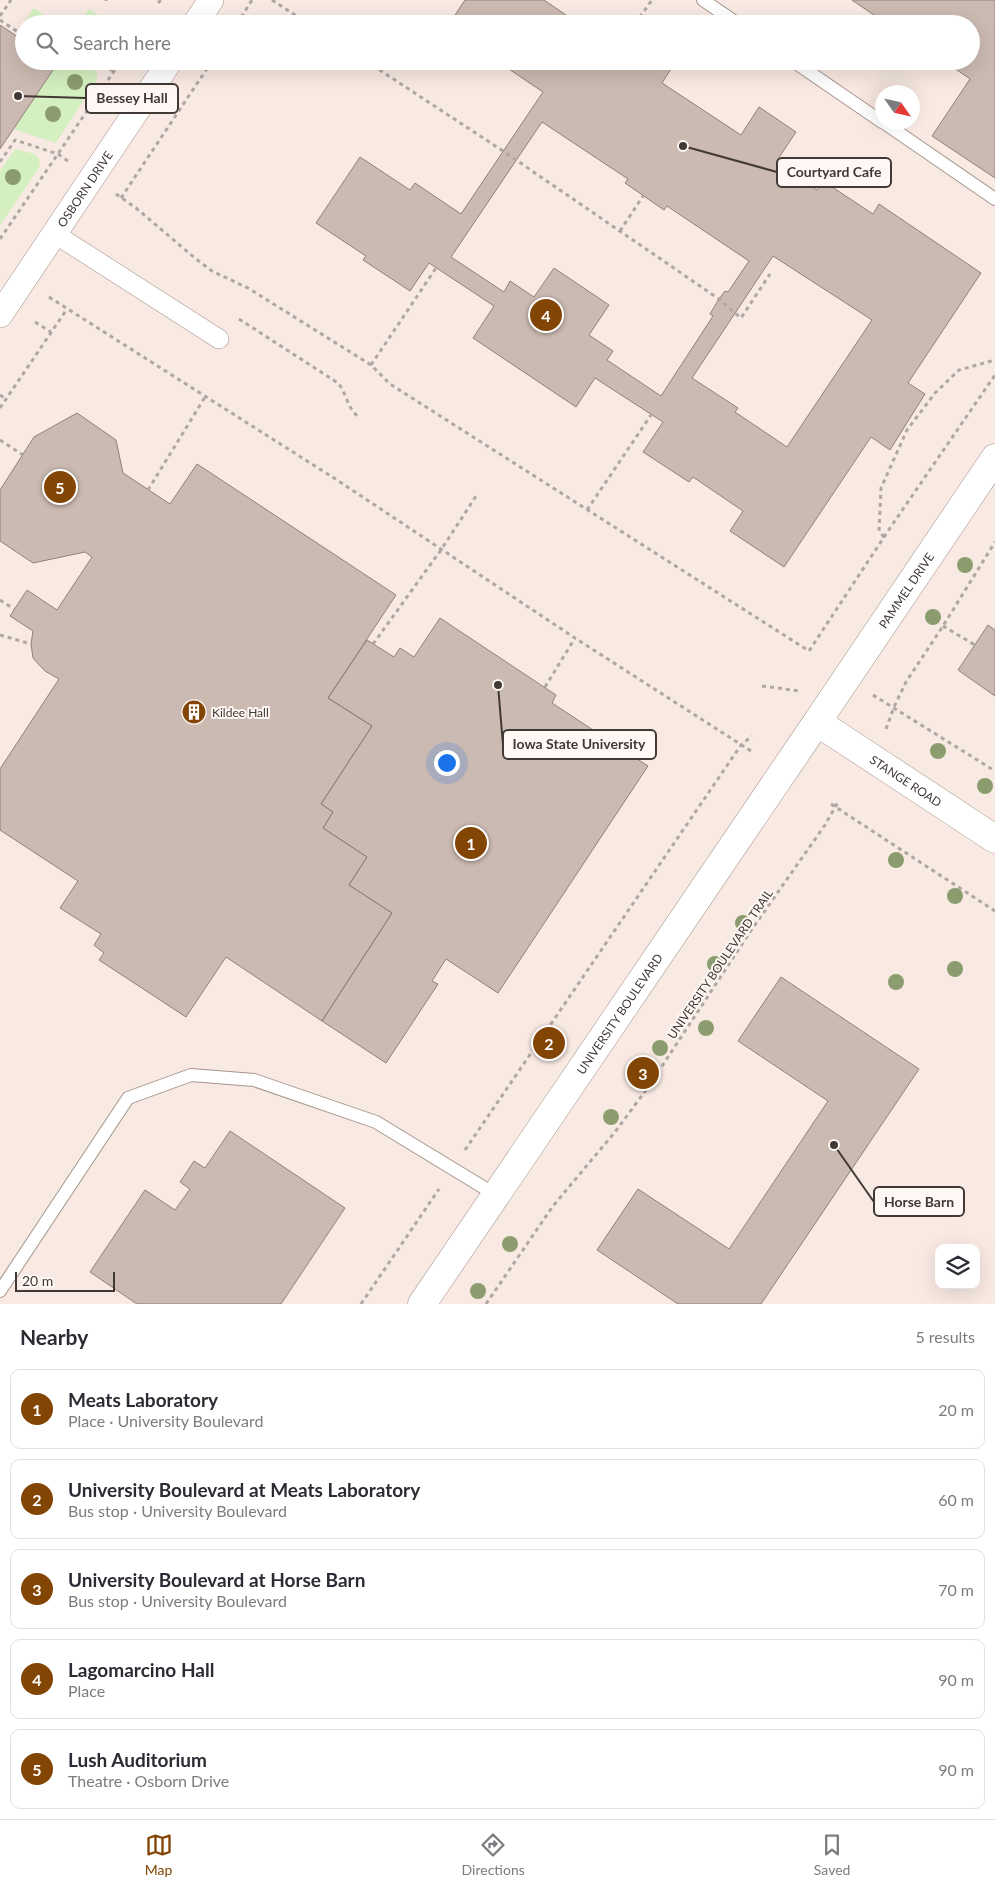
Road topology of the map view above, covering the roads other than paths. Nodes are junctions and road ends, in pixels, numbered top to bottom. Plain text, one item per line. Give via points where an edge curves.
1 (212, 0) edge
2 (703, 0) edge
3 (202, 15) edge
4 (725, 15) edge
5 (164, 70) edge
6 (806, 70) edge
7 (875, 117) edge
8 (895, 130) edge
9 (995, 199) edge
10 (55, 234) junction
11 (0, 314) edge
12 (219, 339) dead end
13 (995, 458) edge
14 (817, 722) junction
15 (995, 839) edge
16 (496, 1195) junction
17 (0, 1291) edge
18 (422, 1304) edge

1 - 3 street
2 - 4 lane
5 - 10 street, OSBORN DRIVE
6 - 7 lane
8 - 9 lane
10 - 11 street, OSBORN DRIVE
10 - 12 street
13 - 14 main road, PAMMEL DRIVE
14 - 15 main road, STANGE ROAD
14 - 16 main road, UNIVERSITY BOULEVARD
16 - 17 lane via 376,1122 254,1080 191,1075 128,1098
16 - 18 main road, UNIVERSITY BOULEVARD

